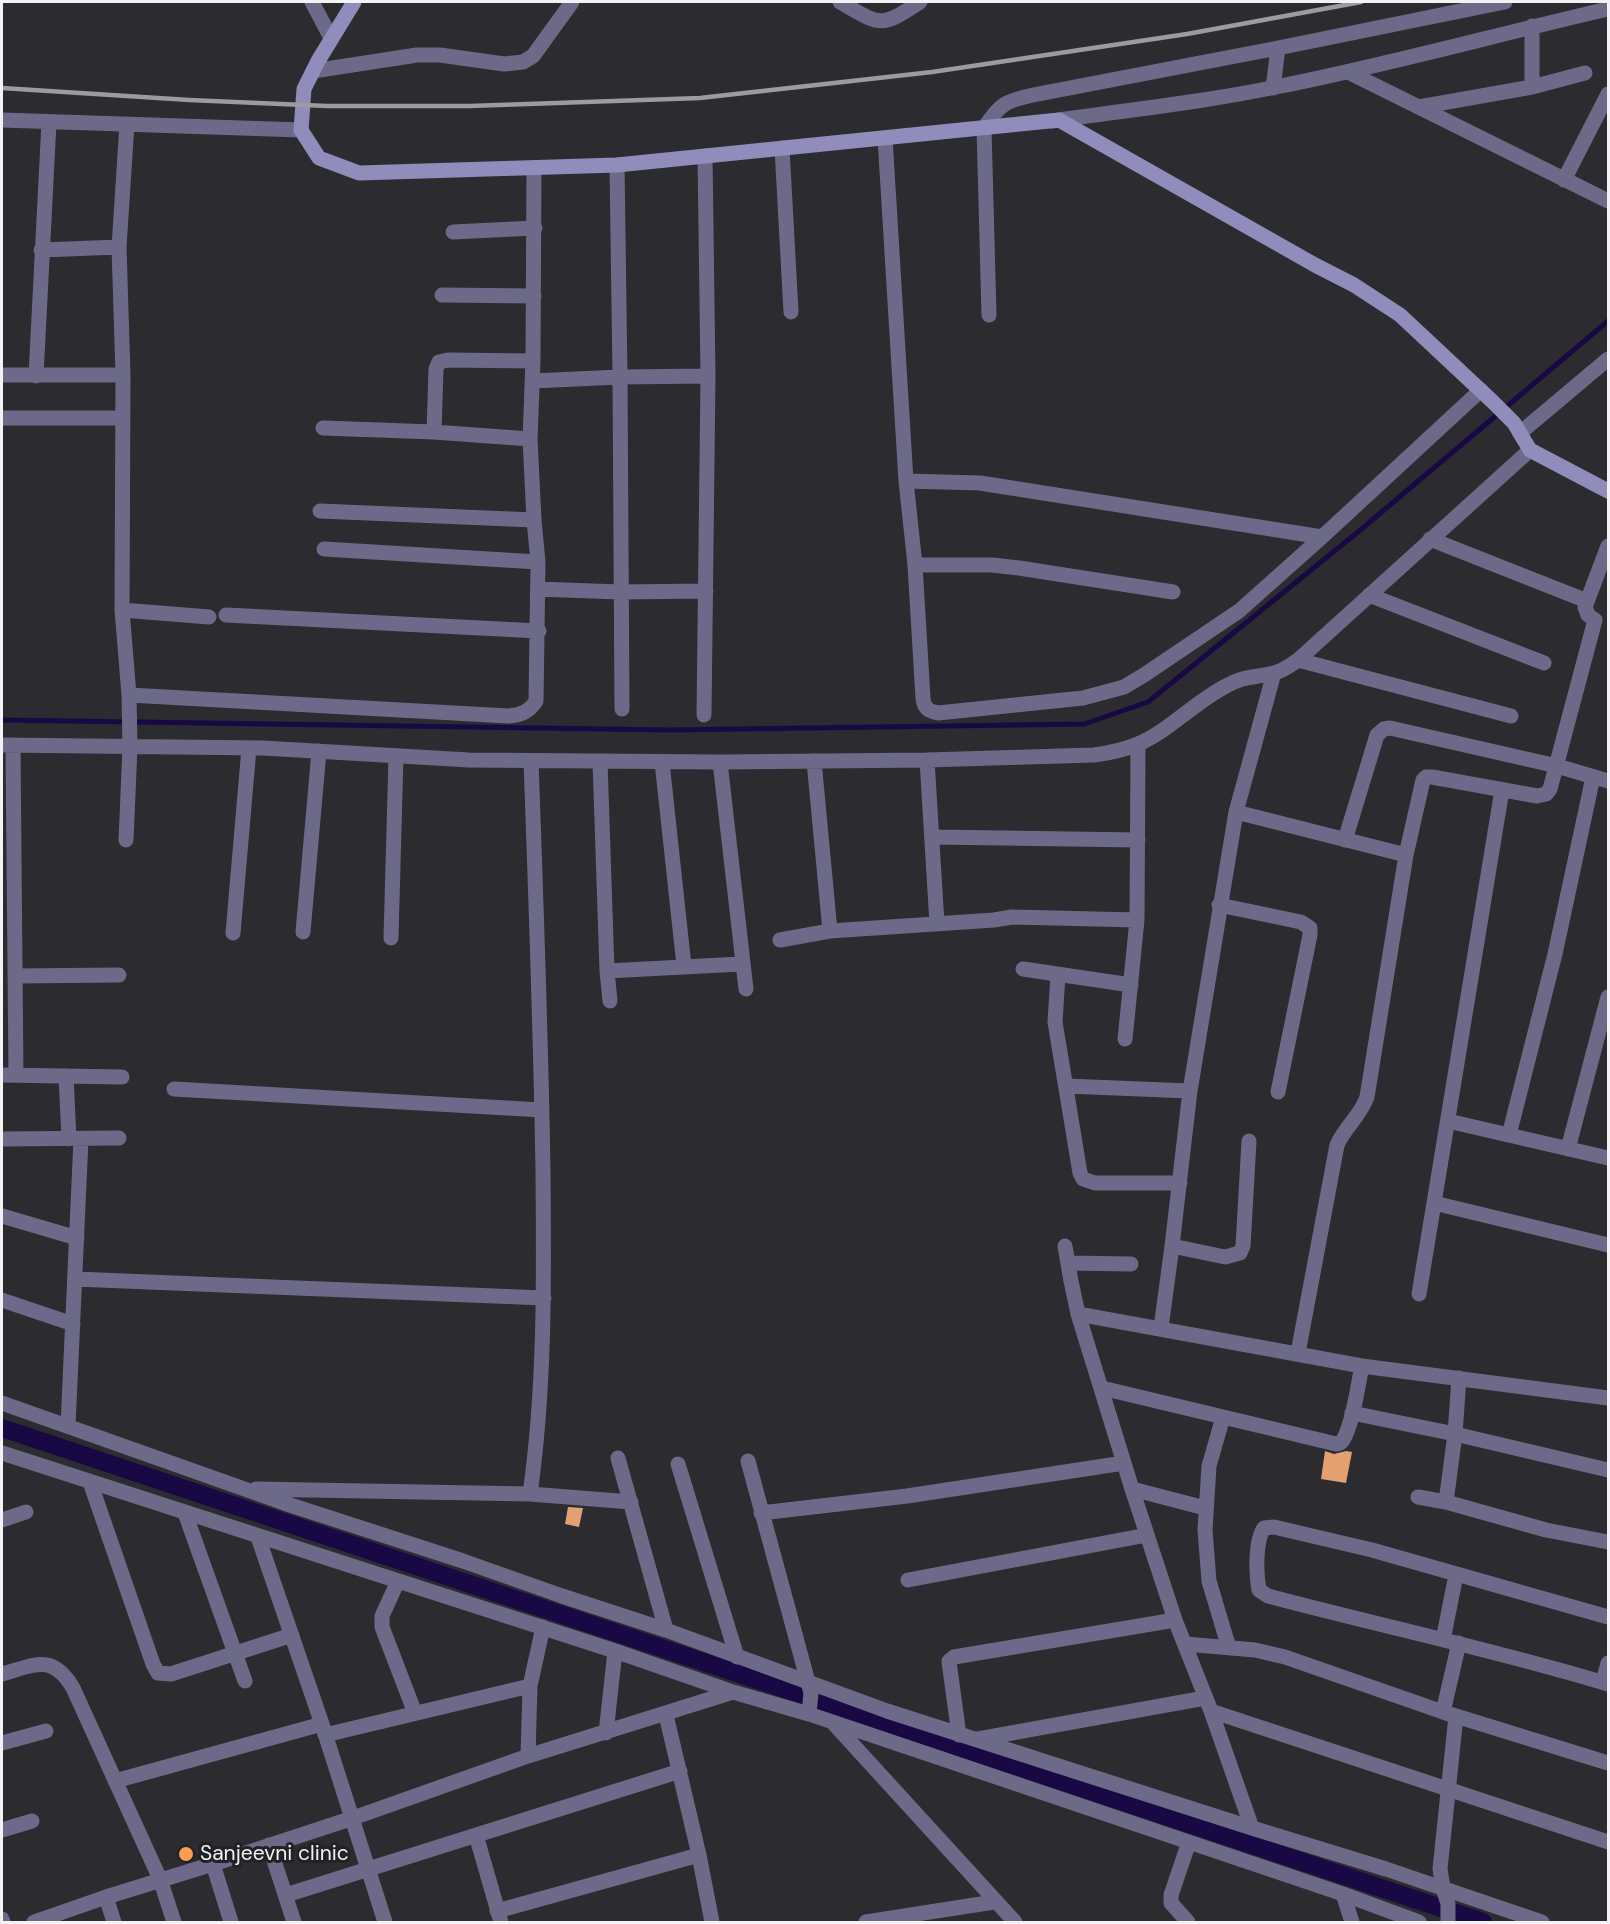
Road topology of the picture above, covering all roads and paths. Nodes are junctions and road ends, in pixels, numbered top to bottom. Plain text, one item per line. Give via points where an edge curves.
1 (312, 2) edge
2 (354, 2) edge
3 (572, 2) edge
4 (840, 2) edge
5 (920, 2) edge
6 (1505, 2) edge
7 (1608, 9) edge
8 (1532, 26) junction
9 (331, 38) junction
10 (1278, 48) junction
11 (313, 71) junction
12 (1348, 72) junction
13 (1585, 73) dead end
14 (1532, 87) junction
15 (1273, 88) junction
16 (1608, 94) edge
17 (1419, 107) junction
18 (2, 120) edge
19 (1049, 121) junction
20 (49, 122) junction
21 (127, 124) junction
22 (984, 128) junction
23 (301, 130) junction
24 (885, 138) junction
25 (782, 148) junction
26 (705, 156) junction
27 (617, 165) junction
28 (534, 168) junction
29 (1564, 180) junction
30 (1608, 201) edge
31 (535, 228) junction
32 (453, 232) dead end
33 (119, 247) junction
34 (41, 250) junction
35 (442, 295) dead end
36 (534, 296) junction
37 (791, 312) dead end
38 (989, 315) dead end
39 (1608, 359) edge
40 (533, 361) junction
41 (2, 375) edge
42 (123, 375) junction
43 (36, 376) junction
44 (708, 376) junction
45 (620, 377) junction
46 (532, 381) junction
47 (1481, 390) junction
48 (2, 418) edge
49 (122, 418) junction
50 (323, 428) dead end
51 (1517, 428) junction
52 (434, 432) junction
53 (530, 439) junction
54 (1530, 450) junction
55 (906, 481) junction
56 (1608, 491) edge
57 (320, 511) dead end
58 (534, 520) junction
59 (1322, 537) junction
60 (1430, 539) junction
61 (1608, 546) edge
62 (324, 549) dead end
63 (538, 562) junction
64 (915, 565) junction
65 (538, 590) junction
66 (706, 591) junction
67 (620, 592) junction
68 (1173, 592) dead end
69 (1369, 595) junction
70 (1587, 601) junction
71 (122, 610) junction
72 (226, 615) dead end
73 (209, 616) dead end
74 (1602, 624) edge
75 (538, 631) junction
76 (1298, 660) junction
77 (1544, 663) dead end
78 (1274, 673) junction
79 (129, 695) junction
80 (622, 709) dead end
81 (704, 715) dead end
82 (1511, 716) dead end
83 (1138, 744) junction
84 (7, 745) edge
85 (130, 747) junction
86 (249, 748) junction
87 (318, 751) junction
88 (396, 756) junction
89 (927, 759) junction
90 (531, 760) junction
91 (814, 760) junction
92 (600, 761) junction
93 (662, 762) junction
94 (720, 762) junction
95 (1557, 766) junction
96 (1593, 777) junction
97 (1608, 781) edge
98 (1502, 790) junction
99 (1236, 812) junction
100 (8, 835) edge
101 (933, 837) junction
102 (126, 840) dead end
103 (1138, 840) junction
104 (1346, 840) junction
105 (1406, 855) junction
106 (1219, 906) junction
107 (8, 911) edge
108 (1137, 920) junction
109 (937, 924) junction
110 (830, 931) junction
111 (303, 932) dead end
112 (233, 933) dead end
113 (391, 938) dead end
114 (780, 940) dead end
115 (741, 964) junction
116 (684, 966) junction
117 (11, 969) edge
118 (1023, 969) dead end
119 (607, 971) junction
120 (119, 975) dead end
121 (1058, 975) junction
122 (1131, 985) junction
123 (746, 989) dead end
124 (1608, 997) edge
125 (610, 1001) dead end
126 (8, 1011) edge
127 (1125, 1039) dead end
128 (1602, 1046) edge
129 (9, 1075) edge
130 (66, 1076) junction
131 (122, 1077) dead end
132 (1066, 1086) junction
133 (174, 1089) dead end
134 (1190, 1091) junction
135 (1278, 1092) dead end
136 (542, 1110) junction
137 (1448, 1121) junction
138 (1509, 1135) junction
139 (119, 1138) dead end
140 (2, 1139) edge
141 (75, 1139) junction
142 (1250, 1141) dead end
143 (1569, 1149) junction
144 (1608, 1158) edge
145 (1180, 1183) junction
146 (1434, 1203) junction
147 (2, 1215) edge
148 (77, 1238) junction
149 (1608, 1245) edge
150 (1065, 1246) dead end
151 (1172, 1246) junction
152 (1068, 1263) junction
153 (1131, 1264) dead end
154 (75, 1279) junction
155 (1419, 1294) dead end
156 (544, 1298) junction
157 (2, 1300) edge
158 (1078, 1314) junction
159 (73, 1324) junction
160 (1161, 1328) junction
161 (1298, 1353) junction
162 (1362, 1366) junction
163 (1459, 1378) junction
164 (1102, 1388) junction
165 (1608, 1398) edge
166 (2, 1403) edge
167 (1352, 1413) junction
168 (1222, 1417) junction
169 (68, 1425) junction
170 (1455, 1434) junction
171 (2, 1453) edge
172 (618, 1458) dead end
173 (748, 1461) dead end
174 (1124, 1463) junction
175 (678, 1464) dead end
176 (1608, 1470) edge
177 (90, 1482) junction
178 (244, 1488) junction
179 (1132, 1489) junction
180 (530, 1494) junction
181 (1418, 1497) dead end
182 (631, 1502) junction
183 (1446, 1502) junction
184 (1205, 1508) junction
185 (26, 1512) dead end
186 (185, 1513) junction
187 (761, 1513) junction
188 (2, 1520) edge
189 (1147, 1535) junction
190 (258, 1537) junction
191 (1608, 1542) edge
192 (1456, 1575) junction
193 (908, 1580) dead end
194 (398, 1581) junction
195 (1608, 1617) edge
196 (1175, 1620) junction
197 (543, 1627) junction
198 (666, 1630) junction
199 (292, 1635) junction
200 (1443, 1640) junction
201 (1459, 1643) junction
202 (1185, 1644) junction
203 (1229, 1648) junction
204 (615, 1650) junction
205 (235, 1654) junction
206 (737, 1657) junction
207 (1608, 1663) edge
208 (2, 1674) edge
209 (245, 1681) dead end
210 (1606, 1683) edge
211 (530, 1686) junction
212 (733, 1692) junction
213 (810, 1699) junction
214 (1208, 1705) junction
215 (415, 1713) junction
216 (666, 1714) junction
217 (1450, 1714) junction
218 (834, 1724) junction
219 (324, 1729) junction
220 (46, 1731) dead end
221 (606, 1733) junction
222 (959, 1735) junction
223 (975, 1739) junction
224 (2, 1743) edge
225 (528, 1756) junction
226 (1608, 1763) edge
227 (680, 1771) junction
228 (115, 1781) junction
229 (1448, 1790) junction
230 (353, 1818) junction
231 (32, 1821) dead end
232 (1252, 1828) junction
233 (2, 1830) edge
234 (476, 1835) junction
235 (1189, 1842) junction
236 (1608, 1842) edge
237 (269, 1845) junction
238 (699, 1855) junction
239 (213, 1864) junction
240 (367, 1869) junction
241 (160, 1880) junction
242 (1443, 1888) junction
243 (1343, 1894) junction
244 (285, 1895) junction
245 (106, 1897) junction
246 (994, 1902) junction
247 (499, 1917) edge
248 (1448, 1922) edge
249 (34, 1923) edge
250 (114, 1923) edge
251 (174, 1923) edge
252 (231, 1923) edge
253 (294, 1923) edge
254 (385, 1923) edge
255 (712, 1923) edge
256 (866, 1923) edge
257 (1015, 1923) edge
258 (1188, 1923) edge
259 (1352, 1923) edge
260 (1419, 1923) edge
261 (1542, 1923) edge

1 - 9 street
2 - 9 street
3 - 11 street via 533,56 523,62 504,64 417,55
4 - 5 street via 885,22
6 - 10 street
7 - 8 street
8 - 12 street
8 - 14 street
9 - 11 street
10 - 15 street
10 - 22 street via 1015,99 1001,105
11 - 23 street via 304,89
12 - 15 street
12 - 17 street
13 - 14 street
14 - 17 street
15 - 19 street
16 - 29 street
17 - 29 street
18 - 20 street
19 - 22 street
19 - 47 street via 1059,120 1354,285 1400,315
20 - 21 street
20 - 34 street
21 - 23 street
21 - 33 street
22 - 24 street
22 - 38 street
23 - 28 street via 319,158 359,173
24 - 25 street
24 - 55 street
25 - 26 street
25 - 37 street
26 - 27 street
26 - 44 street
27 - 28 street
27 - 45 street
28 - 31 street
29 - 30 street
31 - 32 street
31 - 36 street
33 - 34 street
33 - 42 street
34 - 43 street
35 - 36 street
36 - 40 street
39 - 51 street
40 - 46 street
40 - 52 street via 439,362
41 - 43 street
42 - 43 street
42 - 49 street
44 - 45 street
44 - 66 street
45 - 46 street
45 - 67 street
46 - 53 street
47 - 51 street
47 - 59 street
48 - 49 street
49 - 71 street
50 - 52 street
51 - 54 street
52 - 53 street
53 - 58 street
54 - 56 street
54 - 60 street
55 - 59 street via 980,483
55 - 64 street
57 - 58 street
58 - 63 street
59 - 64 street via 1239,611 1124,687 1083,698 938,713 923,703
60 - 69 street
60 - 70 street
61 - 70 street
62 - 63 street
63 - 65 street
64 - 68 street via 992,565
65 - 67 street
65 - 75 street
66 - 67 street
66 - 81 street
67 - 80 street
69 - 76 street
69 - 77 street
70 - 74 street via 1586,612
71 - 73 street
71 - 79 street
72 - 75 street
74 - 95 street
75 - 79 street via 536,701 531,710 519,715
76 - 78 street
76 - 82 street
78 - 83 street via 1252,676 1224,687
78 - 99 street
79 - 85 street
83 - 89 street via 1094,754
83 - 103 street
84 - 85 street
84 - 100 street
85 - 86 street
85 - 102 street
86 - 87 street
86 - 112 street
87 - 88 street
87 - 111 street
88 - 90 street
88 - 113 street
89 - 91 street
89 - 101 street
90 - 92 street
90 - 136 street
91 - 94 street
91 - 110 street
92 - 93 street
92 - 119 street
93 - 94 street
93 - 116 street
94 - 115 street
95 - 96 street
95 - 98 street via 1550,789 1542,796
95 - 104 street via 1384,729 1377,735
96 - 97 street
96 - 138 street via 1555,954
98 - 105 street via 1426,777
98 - 137 street
99 - 104 street
99 - 106 street
100 - 107 street
101 - 103 street
101 - 109 street
103 - 108 street
104 - 105 street
105 - 161 street via 1367,1097 1337,1145
106 - 134 street
106 - 135 street via 1301,922 1310,928
107 - 117 street
108 - 109 street via 1012,917
108 - 122 street
109 - 110 street
110 - 114 street
115 - 116 street
115 - 123 street
116 - 119 street
117 - 120 street
117 - 126 street
118 - 121 street
119 - 125 street
121 - 122 street
121 - 132 street via 1055,1022
122 - 127 street
124 - 128 street
126 - 129 street
128 - 143 street
129 - 130 street
130 - 131 street
130 - 141 street
132 - 134 street
132 - 145 street via 1083,1179 1095,1183
133 - 136 street
134 - 145 street
136 - 156 street
137 - 138 street
137 - 146 street
138 - 143 street
139 - 141 street
140 - 141 street
141 - 148 street
142 - 151 street via 1240,1253 1225,1257
143 - 144 street
145 - 151 street
146 - 149 street
146 - 155 street
147 - 148 street
148 - 154 street
150 - 152 street
151 - 160 street
152 - 153 street
152 - 158 street
154 - 156 street
154 - 159 street
156 - 180 street via 537,1448
157 - 159 street
158 - 160 street
158 - 164 street
159 - 169 street
160 - 161 street
161 - 162 street
162 - 163 street
162 - 167 street
163 - 165 street
163 - 170 street
164 - 168 street
164 - 174 street
166 - 169 street
167 - 168 street via 1344,1439 1336,1444
167 - 170 street
168 - 184 street via 1209,1466
169 - 178 street
170 - 176 street
170 - 183 street
171 - 177 street
172 - 182 street
173 - 187 street
174 - 179 street
174 - 187 street via 907,1496
175 - 206 street
177 - 186 street
177 - 205 street via 155,1670 171,1674
178 - 180 street
178 - 198 street
179 - 184 street
179 - 189 street
180 - 182 street
181 - 183 street
182 - 198 street
183 - 191 street via 1546,1530
184 - 203 street via 1209,1581
185 - 188 street
186 - 190 street
186 - 205 street
187 - 213 street
189 - 193 street
189 - 196 street
190 - 194 street
190 - 199 street
192 - 195 street
192 - 200 street
192 - 200 street via 1274,1527 1264,1528 1260,1536 1257,1579 1259,1590 1268,1596
194 - 197 street
194 - 215 street via 382,1616 382,1627
196 - 202 street
196 - 222 street via 954,1657 949,1661
197 - 204 street
197 - 211 street
198 - 206 street
199 - 205 street
199 - 219 street
200 - 201 street
201 - 210 street
201 - 217 street
202 - 203 street
202 - 214 street
203 - 217 street via 1285,1657
204 - 212 street
204 - 221 street
205 - 209 street
206 - 213 street
207 - 210 street
208 - 228 street via 50,1664 65,1674
211 - 215 street
211 - 225 street
212 - 213 street
212 - 216 street
213 - 218 street
213 - 222 street
214 - 223 street
214 - 229 street
214 - 232 street
215 - 219 street
216 - 221 street
216 - 227 street
217 - 226 street
217 - 229 street
218 - 235 street
218 - 246 street
219 - 228 street
219 - 230 street
220 - 224 street
221 - 225 street
222 - 223 street
223 - 232 street
225 - 230 street
227 - 234 street
227 - 238 street
228 - 241 street
229 - 236 street
229 - 242 street via 1440,1869
230 - 237 street
230 - 240 street
231 - 233 street
232 - 242 street
234 - 240 street
234 - 247 street
235 - 243 street
235 - 258 street via 1171,1895 1171,1903
237 - 239 street
237 - 244 street
238 - 247 street
238 - 255 street
239 - 241 street
239 - 252 street
240 - 244 street
240 - 254 street
241 - 245 street
241 - 251 street
242 - 248 street
242 - 261 street
243 - 259 street
243 - 260 street
244 - 253 street
245 - 249 street
245 - 250 street
246 - 256 street
246 - 257 street

